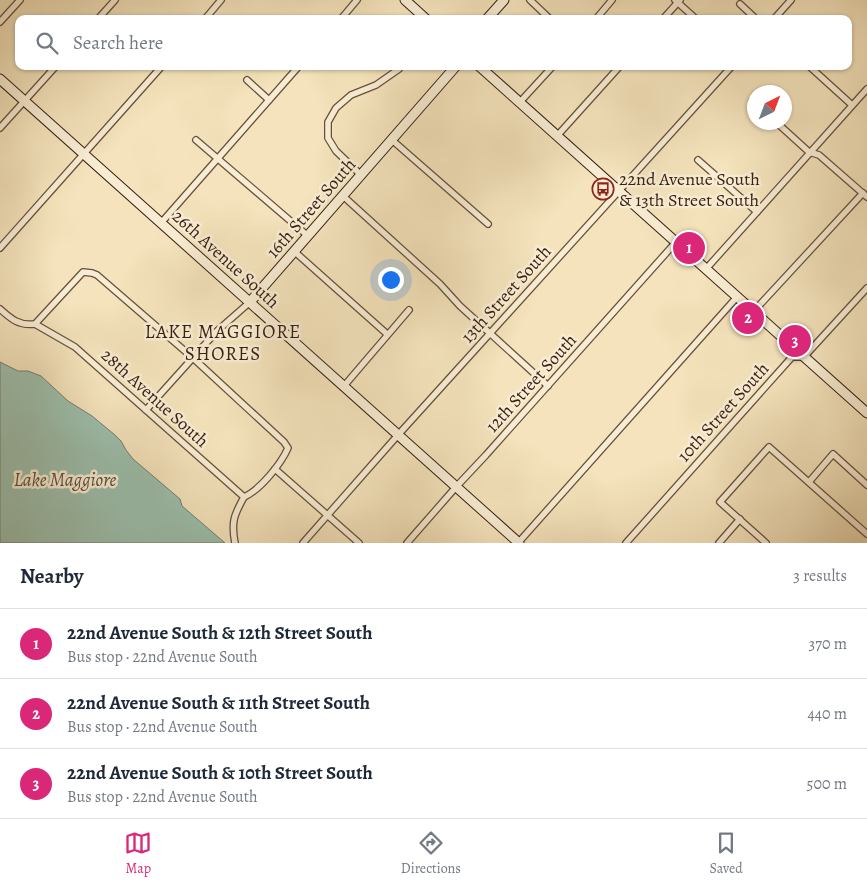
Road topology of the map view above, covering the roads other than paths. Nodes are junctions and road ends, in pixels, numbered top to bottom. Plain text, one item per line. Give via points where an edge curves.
1 (20, 0) edge
2 (115, 0) edge
3 (221, 0) edge
4 (357, 0) edge
5 (405, 0) edge
6 (504, 0) edge
7 (530, 0) edge
8 (612, 0) edge
9 (791, 0) edge
10 (677, 1) edge
11 (740, 4) dead end
12 (102, 15) edge
13 (208, 15) edge
14 (344, 15) edge
15 (422, 15) edge
16 (491, 15) edge
17 (546, 15) edge
18 (599, 15) edge
19 (666, 15) edge
20 (692, 15) edge
21 (752, 15) edge
22 (778, 15) edge
23 (0, 22) edge
24 (52, 70) edge
25 (158, 70) edge
26 (295, 70) edge
27 (397, 70) edge
28 (453, 70) edge
29 (484, 70) edge
30 (549, 70) edge
31 (616, 70) edge
32 (728, 70) edge
33 (813, 70) edge
34 (0, 79) edge
35 (247, 80) dead end
36 (867, 89) edge
37 (269, 100) junction
38 (24, 101) junction
39 (520, 102) junction
40 (852, 105) junction
41 (0, 128) edge
42 (785, 130) edge
43 (558, 136) junction
44 (196, 140) dead end
45 (392, 140) junction
46 (810, 152) junction
47 (84, 154) junction
48 (217, 159) junction
49 (698, 160) dead end
50 (361, 175) junction
51 (619, 191) junction
52 (865, 195) edge
53 (343, 196) junction
54 (757, 212) junction
55 (161, 223) junction
56 (488, 224) dead end
57 (308, 236) junction
58 (676, 242) junction
59 (0, 248) edge
60 (294, 252) junction
61 (706, 269) junction
62 (867, 288) edge
63 (737, 297) junction
64 (250, 302) junction
65 (0, 309) edge
66 (409, 310) dead end
67 (754, 312) junction
68 (35, 324) junction
69 (387, 334) junction
70 (490, 334) junction
71 (804, 357) junction
72 (193, 358) junction
73 (344, 386) junction
74 (548, 386) junction
75 (146, 410) junction
76 (867, 413) edge
77 (398, 435) junction
78 (275, 469) junction
79 (809, 482) junction
80 (867, 485) edge
81 (456, 487) junction
82 (244, 497) junction
83 (328, 515) junction
84 (740, 519) junction
85 (867, 534) edge
86 (235, 543) edge
87 (303, 543) edge
88 (359, 543) edge
89 (407, 543) edge
90 (518, 543) edge
91 (626, 543) edge
92 (719, 543) edge
93 (766, 543) edge

1 - 23 street
2 - 12 street
3 - 13 street
4 - 14 street
5 - 15 street
6 - 16 street
7 - 17 street
8 - 18 street
9 - 22 street
10 - 19 street
10 - 20 street
11 - 21 street
24 - 38 street
25 - 47 street
26 - 37 street
27 - 50 street via 376,85 351,95 336,108 328,122 328,138 336,151
28 - 45 street, 16th Street South
29 - 39 street
30 - 39 street
31 - 43 street
32 - 51 street, 13th Street South
33 - 40 street
34 - 38 street, 26th Avenue South
35 - 37 street
36 - 40 street
37 - 48 street
38 - 41 street
38 - 47 street, 26th Avenue South
39 - 43 street
40 - 46 street
42 - 46 street
43 - 51 street
44 - 48 street
45 - 50 street, 16th Street South
45 - 56 street
46 - 52 street via 819,155
46 - 54 street
47 - 55 street, 26th Avenue South
47 - 59 street
48 - 55 street
48 - 57 street
49 - 54 street
50 - 53 street, 16th Street South
51 - 58 street
51 - 70 street, 13th Street South
52 - 67 street
53 - 57 street, 16th Street South
53 - 70 street
54 - 61 street
55 - 64 street, 26th Avenue South
57 - 60 street, 16th Street South
58 - 61 street
58 - 74 street, 12th Street South
60 - 64 street, 16th Street South
60 - 69 street
61 - 63 street
62 - 71 street, 10th Street South
63 - 67 street
63 - 90 street
64 - 72 street, 16th Street South
64 - 73 street, 26th Avenue South
65 - 68 street, 28th Avenue South via 15,322
66 - 69 street
67 - 71 street
68 - 72 street via 83,272 92,273
68 - 75 street, 28th Avenue South via 75,347
69 - 73 street
70 - 74 street
70 - 77 street, 13th Street South
71 - 76 street
71 - 91 street, 10th Street South via 792,357
72 - 75 street, 16th Street South
72 - 78 street via 284,442 288,448
73 - 77 street, 26th Avenue South
74 - 81 street, 12th Street South
75 - 82 street, 28th Avenue South
77 - 81 street, 26th Avenue South
77 - 83 street, 13th Street South
78 - 82 street
78 - 83 street
79 - 80 street via 833,454
79 - 84 street via 769,447 720,502
79 - 85 street
81 - 89 street, 12th Street South
81 - 90 street, 26th Avenue South
82 - 86 street via 235,512
83 - 87 street, 13th Street South
83 - 88 street
84 - 92 street
84 - 93 street

